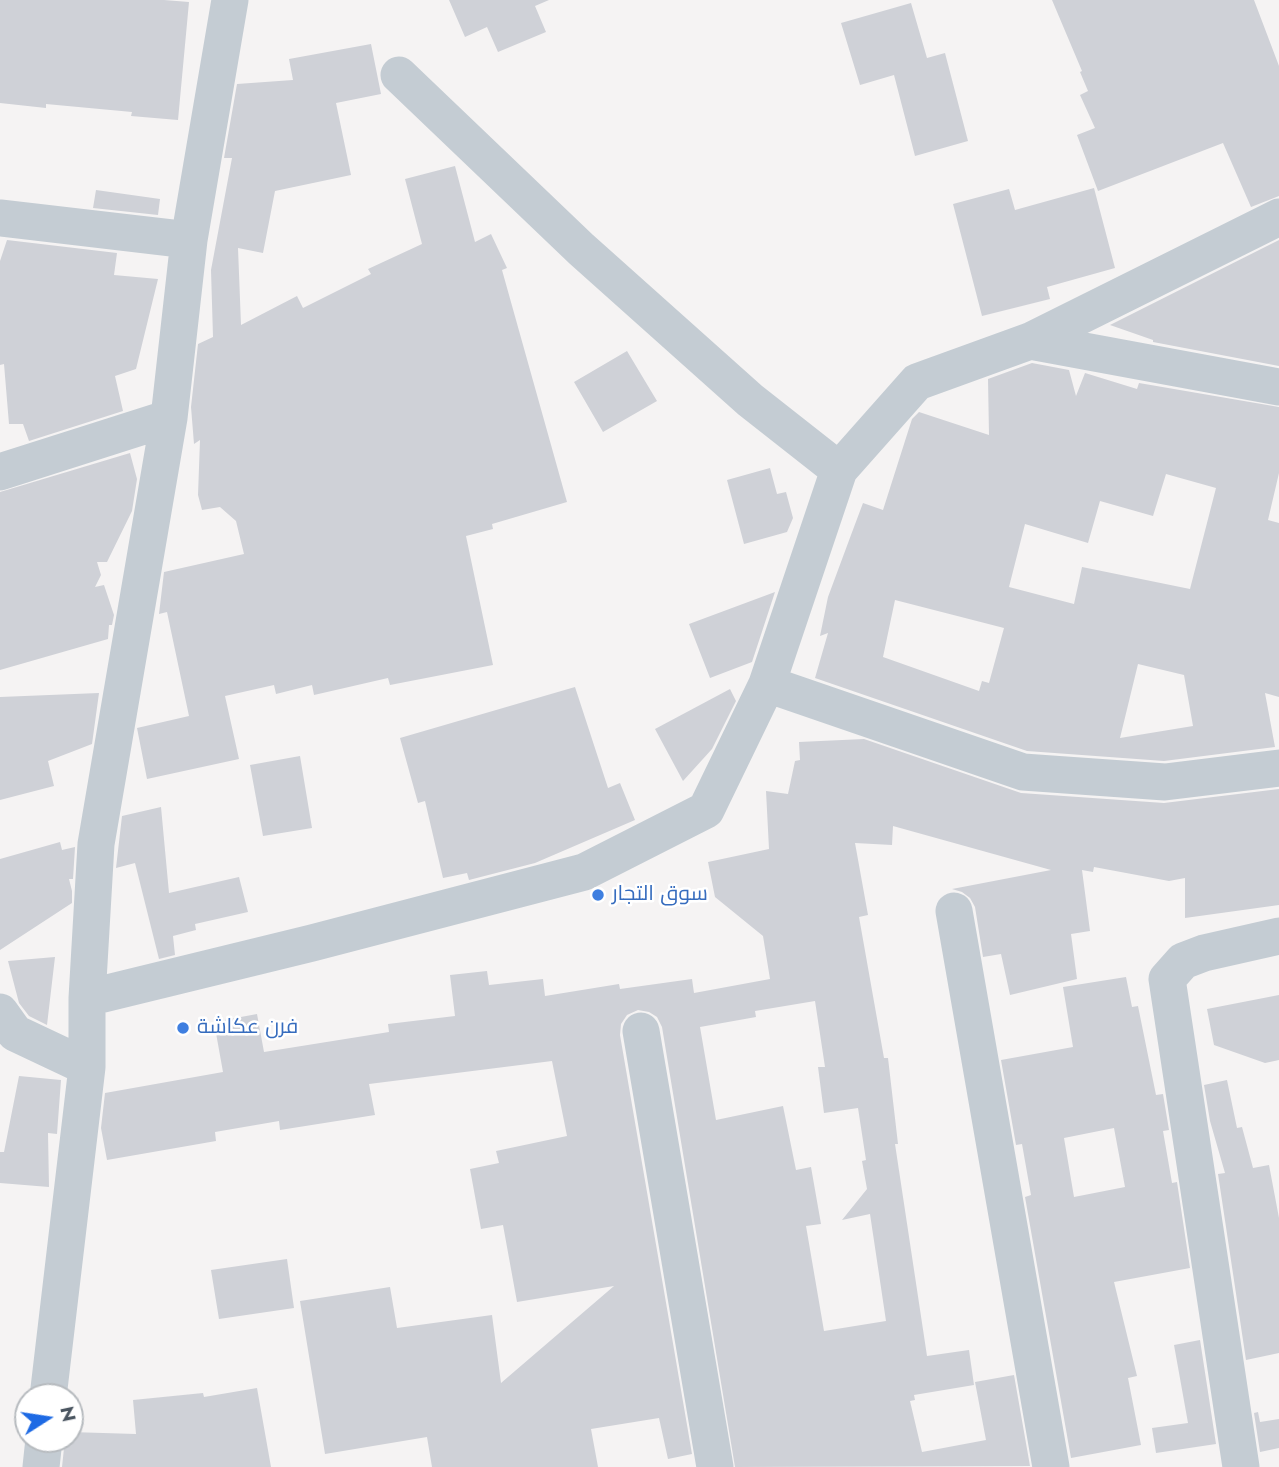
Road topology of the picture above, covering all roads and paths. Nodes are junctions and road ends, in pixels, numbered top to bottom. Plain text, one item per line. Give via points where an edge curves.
1 (230, 0) edge
2 (399, 75) dead end
3 (0, 218) edge
4 (1279, 218) edge
5 (189, 240) junction
6 (1030, 341) junction
7 (1279, 387) edge
8 (169, 418) junction
9 (839, 470) junction
10 (0, 472) edge
11 (767, 684) junction
12 (1279, 768) edge
13 (954, 911) dead end
14 (1279, 936) edge
15 (87, 998) junction
16 (0, 1012) edge
17 (641, 1031) dead end
18 (87, 1067) junction
19 (50, 1383) edge
20 (715, 1467) edge
21 (1051, 1467) edge
22 (1241, 1467) edge

1 - 5 street
2 - 9 street via 581,249 740,391
3 - 5 street
4 - 6 street
5 - 8 street
6 - 7 street
6 - 9 street via 918,382
8 - 10 street
8 - 15 street via 96,844
9 - 11 street
11 - 12 street via 1023,772 1165,782
11 - 15 street via 706,810 584,872
13 - 21 street
14 - 22 street via 1183,961 1167,979
15 - 18 street
16 - 18 street via 15,1033
17 - 20 street
18 - 19 street

